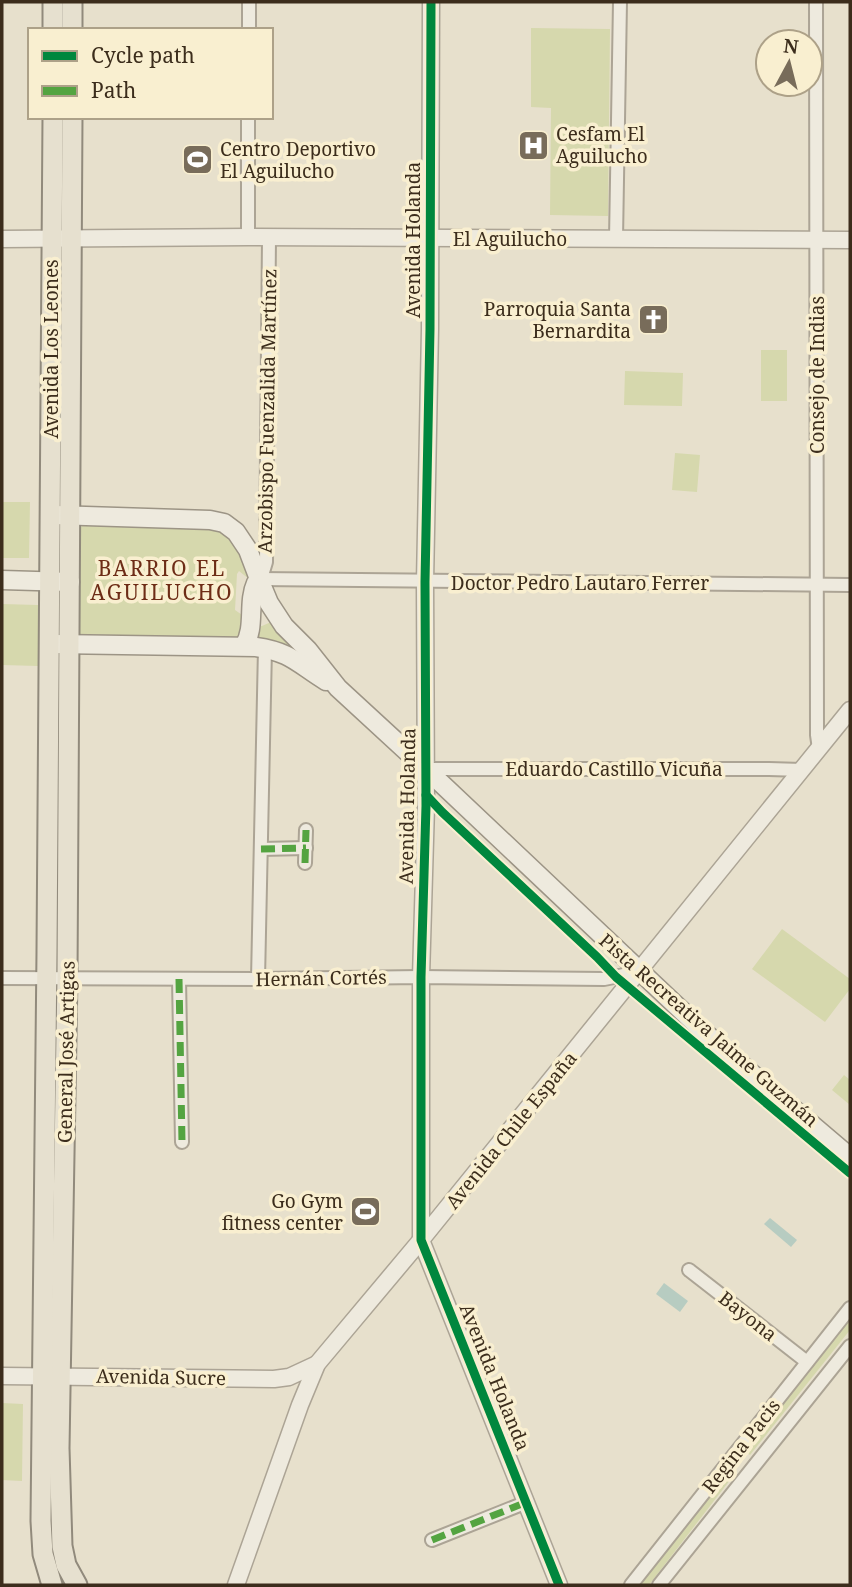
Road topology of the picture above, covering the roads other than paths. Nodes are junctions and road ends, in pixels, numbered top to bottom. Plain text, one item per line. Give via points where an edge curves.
1 (53, 2) edge
2 (72, 2) edge
3 (249, 2) edge
4 (431, 2) edge
5 (620, 2) edge
6 (816, 2) edge
7 (53, 28) edge
8 (72, 28) edge
9 (249, 28) edge
10 (52, 119) edge
11 (72, 119) edge
12 (248, 119) edge
13 (248, 237) junction
14 (269, 238) junction
15 (2, 239) edge
16 (52, 239) junction
17 (72, 239) junction
18 (430, 239) junction
19 (616, 239) junction
20 (816, 240) junction
21 (850, 240) edge
22 (60, 515) junction
23 (2, 580) edge
24 (50, 581) junction
25 (258, 581) junction
26 (70, 582) junction
27 (425, 582) junction
28 (817, 584) junction
29 (850, 585) edge
30 (50, 644) junction
31 (70, 645) junction
32 (243, 646) junction
33 (265, 648) junction
34 (338, 688) junction
35 (850, 710) edge
36 (819, 749) junction
37 (426, 769) junction
38 (802, 770) junction
39 (306, 830) dead end
40 (306, 848) junction
41 (261, 849) junction
42 (305, 863) dead end
43 (639, 972) junction
44 (421, 977) junction
45 (2, 978) edge
46 (57, 978) junction
47 (179, 979) junction
48 (258, 979) junction
49 (182, 1142) dead end
50 (850, 1157) edge
51 (421, 1240) junction
52 (689, 1270) dead end
53 (850, 1308) edge
54 (850, 1346) edge
55 (807, 1363) junction
56 (317, 1364) junction
57 (2, 1376) edge
58 (52, 1376) junction
59 (274, 1379) junction
60 (300, 1405) junction
61 (749, 1436) junction
62 (767, 1450) junction
63 (527, 1502) junction
64 (432, 1540) dead end
65 (666, 1541) junction
66 (683, 1555) junction
67 (52, 1585) edge
68 (77, 1585) edge
69 (236, 1585) edge
70 (559, 1585) edge
71 (631, 1585) edge
72 (659, 1585) edge

1 - 7 main road
2 - 8 main road
3 - 9 street
4 - 18 street, Avenida Holanda
5 - 19 street
6 - 20 street, Consejo de Indias
10 - 16 main road, Avenida Los Leones
11 - 17 main road, Avenida Los Leones
12 - 13 street
13 - 14 street, El Aguilucho
13 - 17 street, El Aguilucho
14 - 18 street, El Aguilucho
14 - 25 street, Arzobispo Fuenzalida Martínez via 266,562
15 - 16 street, El Aguilucho
16 - 17 street, El Aguilucho
16 - 22 main road, Avenida Los Leones
17 - 22 main road, Avenida Los Leones
18 - 19 street, El Aguilucho
18 - 27 street, Avenida Holanda
19 - 20 street, El Aguilucho
20 - 21 street, El Aguilucho
20 - 28 street, Consejo de Indias
22 - 24 main road, Avenida Los Leones
22 - 25 main road via 217,521 230,527 244,543
22 - 26 main road, General José Artigas
23 - 24 main road
24 - 26 main road
24 - 30 main road, General José Artigas
25 - 27 street, Doctor Pedro Lautaro Ferrer
25 - 32 main road via 252,593 249,636
25 - 34 main road via 284,626
26 - 31 main road, General José Artigas
27 - 28 street, Doctor Pedro Lautaro Ferrer
27 - 37 street, Avenida Holanda
28 - 29 street, Doctor Pedro Lautaro Ferrer
28 - 36 street, Consejo de Indias
30 - 31 main road
30 - 46 main road, General José Artigas
31 - 32 main road
31 - 46 main road, General José Artigas
32 - 33 main road
33 - 34 main road via 293,658
33 - 41 street
34 - 37 main road
35 - 36 street, Avenida Chile España
36 - 38 street, Avenida Chile España
37 - 38 street, Eduardo Castillo Vicuña
37 - 43 main road
37 - 44 street, Avenida Holanda
38 - 43 street, Avenida Chile España
39 - 40 street
40 - 41 street
40 - 42 street
41 - 48 street
43 - 44 street, Hernán Cortés via 604,979
43 - 50 main road
43 - 51 street, Avenida Chile España
44 - 48 street, Hernán Cortés
44 - 51 street, Avenida Holanda
45 - 46 street, Hernán Cortés
46 - 47 street, Hernán Cortés
46 - 58 main road, General José Artigas
47 - 48 street, Hernán Cortés
47 - 49 street
51 - 56 street, Avenida Chile España
51 - 63 street, Avenida Holanda
52 - 55 street, Bayona
53 - 55 street, Regina Pacis
54 - 62 street, Regina Pacis
55 - 61 street, Regina Pacis
56 - 59 street, Avenida Sucre
56 - 60 street, Avenida Chile España
57 - 58 street, Avenida Sucre
58 - 59 street, Avenida Sucre
58 - 67 main road, General José Artigas via 41,1539
58 - 68 main road, General José Artigas via 62,1546
59 - 60 street
60 - 69 street, Avenida Chile España
61 - 62 street
61 - 65 street, Regina Pacis
62 - 66 street, Regina Pacis
63 - 64 street
63 - 70 street, Avenida Holanda
65 - 66 street
65 - 71 street, Regina Pacis
66 - 72 street, Regina Pacis

